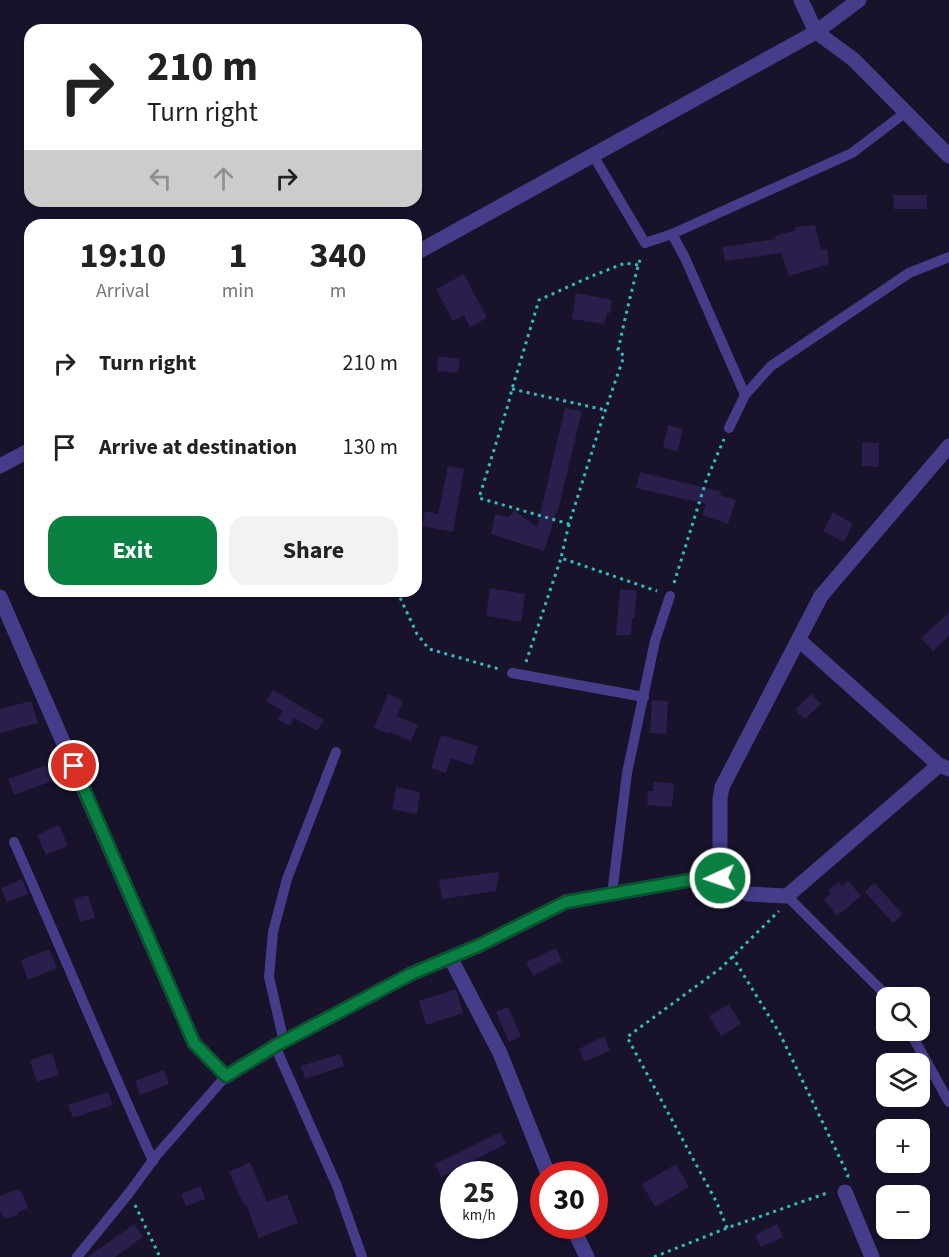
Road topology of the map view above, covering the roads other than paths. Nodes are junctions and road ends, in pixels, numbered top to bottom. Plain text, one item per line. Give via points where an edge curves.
1 (801, 0) edge
2 (859, 0) edge
3 (816, 32) junction
4 (906, 112) junction
5 (592, 155) junction
6 (949, 156) edge
7 (672, 234) junction
8 (422, 250) edge
9 (949, 257) edge
10 (745, 395) junction
11 (729, 428) road end
12 (949, 446) edge
13 (24, 453) edge
14 (0, 466) edge
15 (670, 596) road end
16 (0, 597) edge
17 (799, 640) junction
18 (517, 673) road end
19 (644, 697) junction
20 (336, 752) dead end
21 (944, 767) edge
22 (14, 842) dead end
23 (720, 878) junction
24 (612, 894) junction
25 (787, 897) junction
26 (451, 959) junction
27 (878, 987) edge
28 (915, 1041) edge
29 (279, 1044) junction
30 (226, 1076) junction
31 (949, 1102) edge
32 (153, 1161) junction
33 (543, 1161) edge
34 (845, 1192) road end
35 (578, 1239) edge
36 (77, 1257) edge
37 (362, 1257) edge
38 (587, 1257) edge
39 (872, 1257) edge

1 - 3 street
2 - 3 street
3 - 4 street via 854,59
3 - 5 street
4 - 6 street
4 - 7 lane via 852,153
5 - 7 lane via 645,243
5 - 8 street
7 - 10 lane
9 - 10 lane via 909,273 771,366
10 - 11 lane
12 - 17 street via 821,596
13 - 14 street
15 - 19 lane
16 - 30 street via 194,1043
17 - 21 street
17 - 23 street via 722,787
18 - 19 lane
19 - 24 lane via 627,772
20 - 29 lane via 287,879 273,933 269,977
21 - 25 street
22 - 32 lane
23 - 24 street
23 - 25 street via 748,894
24 - 26 street via 566,902
25 - 27 lane
26 - 29 street via 411,974
26 - 33 street via 500,1053
28 - 31 lane
29 - 30 street
29 - 37 lane
30 - 32 lane
32 - 36 lane
34 - 39 street
35 - 38 street

